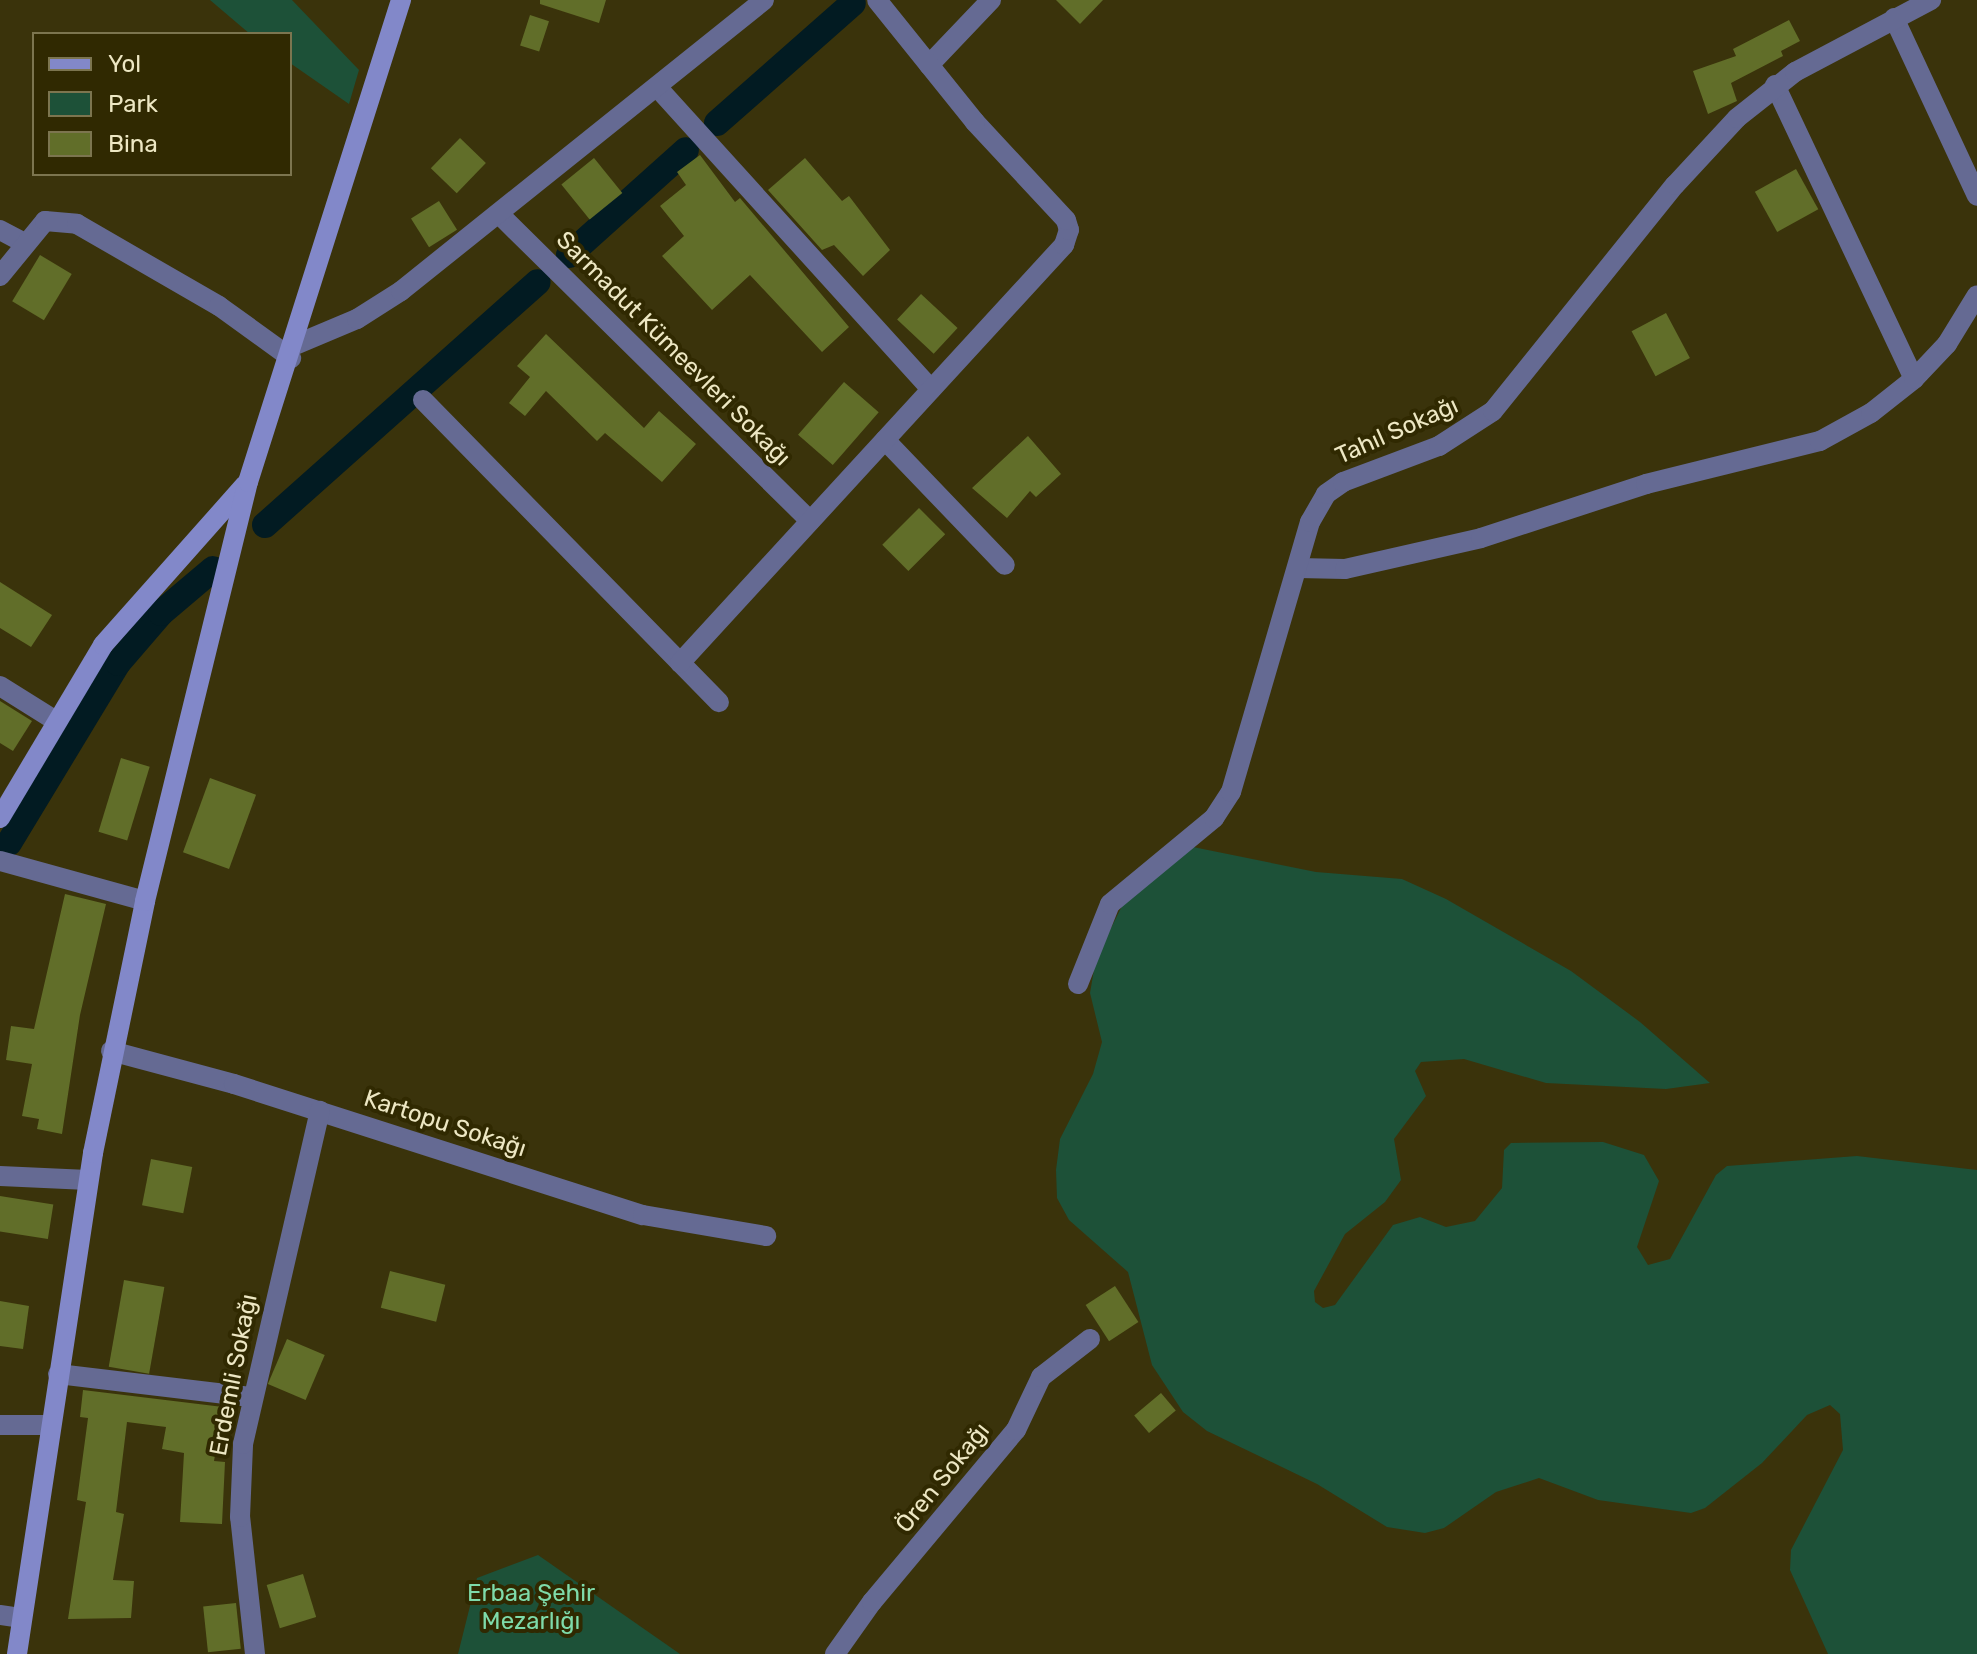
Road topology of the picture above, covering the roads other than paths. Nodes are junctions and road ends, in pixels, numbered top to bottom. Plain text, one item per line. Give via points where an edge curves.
1 (401, 0) edge
2 (764, 0) edge
3 (877, 0) edge
4 (991, 0) edge
5 (1931, 0) edge
6 (1894, 18) junction
7 (929, 65) junction
8 (1775, 85) junction
9 (657, 87) junction
10 (1977, 196) edge
11 (499, 214) junction
12 (0, 230) edge
13 (24, 243) junction
14 (0, 276) edge
15 (1977, 295) edge
16 (293, 351) junction
17 (1914, 379) junction
18 (931, 389) junction
19 (423, 400) dead end
20 (885, 440) junction
21 (248, 482) junction
22 (810, 521) junction
23 (1005, 565) dead end
24 (1298, 568) junction
25 (680, 663) junction
26 (0, 686) edge
27 (719, 702) dead end
28 (56, 721) junction
29 (0, 818) edge
30 (0, 861) edge
31 (145, 901) junction
32 (1078, 984) dead end
33 (111, 1051) junction
34 (320, 1111) junction
35 (0, 1176) edge
36 (88, 1180) junction
37 (766, 1236) dead end
38 (1090, 1339) dead end
39 (58, 1374) junction
40 (251, 1397) junction
41 (0, 1425) edge
42 (49, 1425) junction
43 (0, 1615) edge
44 (22, 1618) junction
45 (17, 1654) edge
46 (255, 1654) edge
47 (835, 1654) edge

1 - 16 main road
2 - 9 street
3 - 7 street
4 - 7 street
5 - 6 street, Tahıl Sokağı
6 - 8 street, Tahıl Sokağı
6 - 10 street
7 - 18 street via 1066,220 1069,230 1064,245
8 - 17 street
8 - 24 street, Tahıl Sokağı via 1675,185 1493,411 1439,446 1343,482 1326,494 1316,507
9 - 11 street
9 - 18 street
11 - 16 street via 401,291
11 - 22 street, Sarmadut Kümeevleri Sokağı
12 - 13 street
13 - 14 street
13 - 16 street via 45,221 77,224
15 - 17 street via 1947,344
16 - 21 main road
17 - 24 street via 1852,425 1798,449 1646,484 1481,538 1403,557 1345,569
18 - 20 street
19 - 25 street
20 - 22 street
20 - 23 street
21 - 28 main road via 123,620
21 - 31 main road
22 - 25 street
24 - 32 street, Tahıl Sokağı via 1231,792 1214,818 1110,904
25 - 27 street
26 - 28 street
28 - 29 main road
30 - 31 street
31 - 33 main road
33 - 34 street, Kartopu Sokağı
33 - 36 main road
34 - 37 street, Kartopu Sokağı via 643,1215
34 - 40 street, Erdemli Sokağı
35 - 36 street
36 - 39 main road
38 - 47 street, Ören Sokağı via 1041,1377 1016,1430 864,1611
39 - 40 street
39 - 42 main road
40 - 46 street, Erdemli Sokağı via 240,1517
41 - 42 street
42 - 44 main road
43 - 44 street
44 - 45 main road

